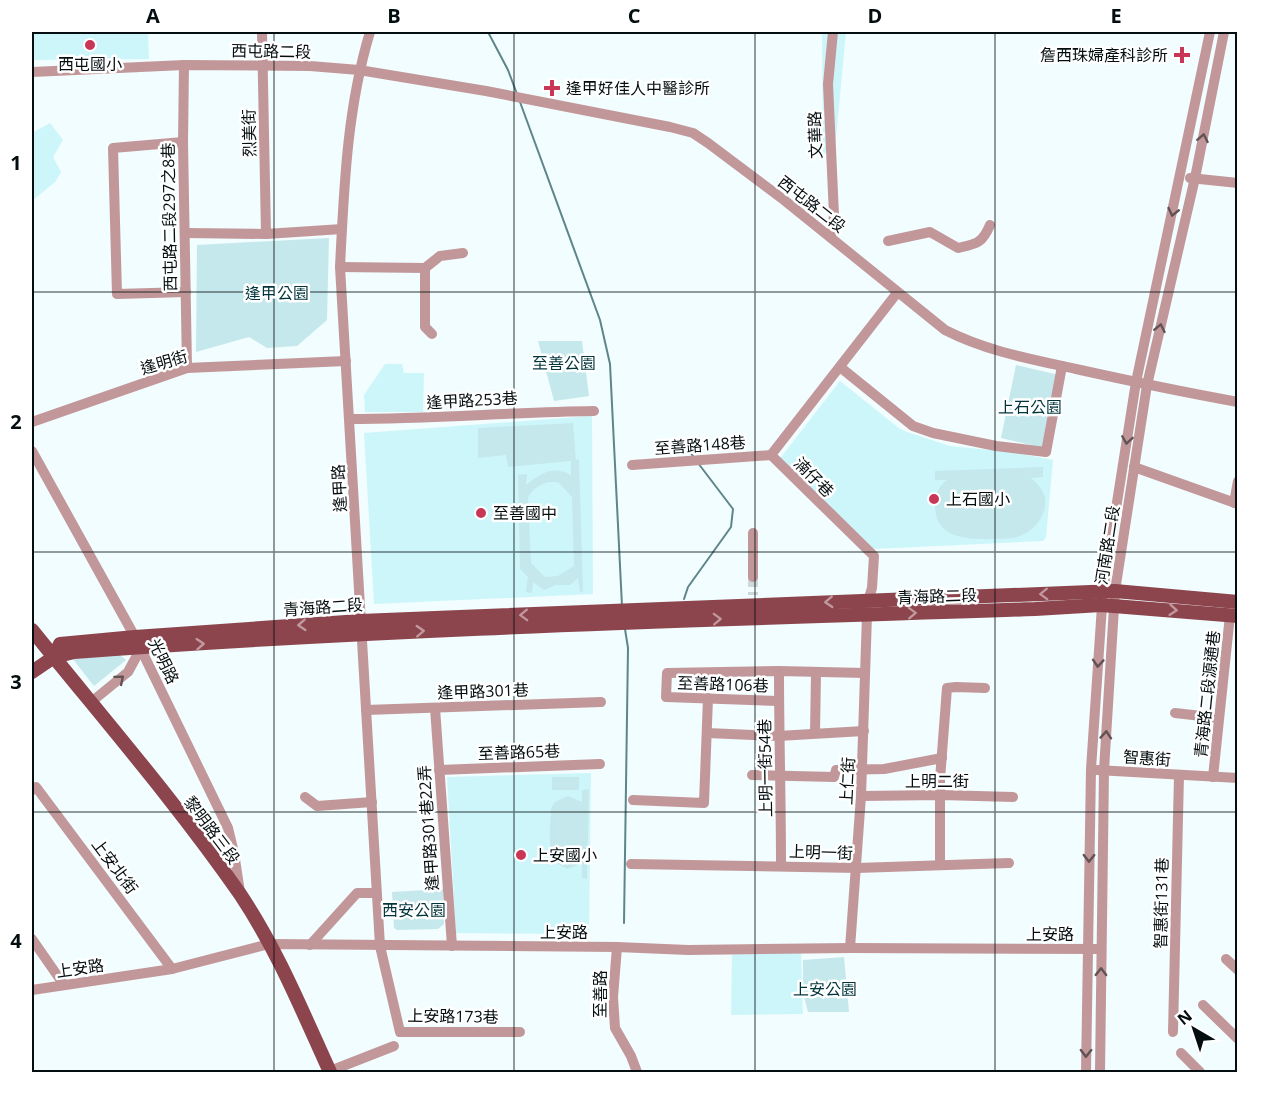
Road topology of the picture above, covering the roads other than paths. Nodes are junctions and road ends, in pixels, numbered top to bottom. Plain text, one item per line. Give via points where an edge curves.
1 (262, 32) edge
2 (370, 32) edge
3 (833, 32) edge
4 (1210, 32) edge
5 (1224, 32) edge
6 (184, 65) junction
7 (262, 65) junction
8 (359, 70) junction
9 (32, 72) edge
10 (183, 142) junction
11 (1180, 178) junction
12 (1196, 178) junction
13 (1238, 183) edge
14 (990, 225) dead end
15 (342, 229) junction
16 (186, 233) junction
17 (266, 234) junction
18 (831, 238) junction
19 (888, 241) dead end
20 (464, 253) dead end
21 (340, 267) junction
22 (424, 268) junction
23 (186, 292) junction
24 (897, 293) junction
25 (432, 334) dead end
26 (346, 361) junction
27 (1062, 366) junction
28 (840, 367) junction
29 (187, 368) junction
30 (1136, 382) junction
31 (1147, 385) junction
32 (1238, 402) edge
33 (594, 411) dead end
34 (350, 418) junction
35 (32, 422) edge
36 (32, 451) edge
37 (771, 455) junction
38 (632, 465) dead end
39 (1134, 466) junction
40 (1238, 481) edge
41 (1236, 503) edge
42 (753, 533) dead end
43 (753, 577) tunnel mouth
44 (1108, 598) junction
45 (1238, 602) edge
46 (868, 608) junction
47 (1234, 615) edge
48 (638, 616) junction
49 (361, 627) junction
50 (32, 630) edge
51 (138, 643) junction
52 (54, 657) junction
53 (779, 671) junction
54 (32, 672) edge
55 (816, 673) junction
56 (865, 673) junction
57 (985, 688) dead end
58 (708, 699) junction
59 (779, 700) junction
60 (601, 702) dead end
61 (90, 703) junction
62 (435, 708) junction
63 (366, 710) junction
64 (1175, 713) dead end
65 (1220, 718) junction
66 (864, 731) junction
67 (707, 733) junction
68 (814, 733) junction
69 (778, 736) junction
70 (942, 758) junction
71 (600, 764) dead end
72 (1091, 769) junction
73 (439, 770) junction
74 (862, 770) junction
75 (1104, 770) junction
76 (752, 775) dead end
77 (1179, 775) junction
78 (781, 776) junction
79 (1214, 777) junction
80 (1238, 778) edge
81 (32, 790) edge
82 (941, 795) junction
83 (861, 796) junction
84 (305, 797) dead end
85 (1013, 797) dead end
86 (633, 800) dead end
87 (372, 802) junction
88 (1009, 863) dead end
89 (631, 864) dead end
90 (781, 865) junction
91 (940, 865) junction
92 (857, 868) junction
93 (376, 893) junction
94 (241, 896) junction
95 (32, 939) edge
96 (269, 944) junction
97 (310, 945) junction
98 (380, 946) junction
99 (452, 946) junction
100 (616, 947) junction
101 (850, 948) junction
102 (1088, 949) junction
103 (1101, 949) junction
104 (1226, 959) dead end
105 (172, 969) junction
106 (1238, 970) edge
107 (63, 986) junction
108 (32, 990) edge
109 (1203, 1005) dead end
110 (520, 1032) dead end
111 (1173, 1032) dead end
112 (1238, 1039) edge
113 (394, 1046) dead end
114 (1181, 1053) dead end
115 (330, 1072) edge
116 (637, 1072) edge
117 (1086, 1072) edge
118 (1100, 1072) edge
119 (1200, 1072) edge

1 - 7 street, 烈美街
2 - 8 street, 逢甲路
3 - 18 street, 文華路 via 828,84 834,215
4 - 11 street, 河南路二段
12 -> 5 street, 河南路二段
6 - 7 street, 西屯路二段
6 - 9 street, 西屯路二段
6 - 10 street, 西屯路二段297之8巷
7 - 8 street, 西屯路二段
7 - 17 street, 烈美街
8 - 15 street, 逢甲路 via 346,158
8 - 18 street, 西屯路二段 via 508,95 693,133
10 - 16 street, 西屯路二段297之8巷
10 - 23 street via 112,148 117,294
11 - 12 street
11 -> 30 street, 河南路二段
12 - 13 street
31 -> 12 street, 河南路二段
14 - 19 street via 979,243 958,248 930,232
15 - 17 street
15 - 21 street, 逢甲路
16 - 17 street
16 - 23 street, 西屯路二段297之8巷
18 - 24 street, 西屯路二段
20 - 22 street via 440,256
21 - 22 street
21 - 26 street, 逢甲路
22 - 25 street via 425,327
23 - 29 street, 西屯路二段297之8巷
24 - 27 street, 西屯路二段 via 966,341
24 - 28 street, 湳仔巷
26 - 29 street, 逢明街
26 - 34 street, 逢甲路
27 - 28 street via 1046,452 996,446 913,426
27 - 30 street, 西屯路二段
28 - 37 street, 湳仔巷
29 - 35 street, 逢明街
30 - 31 street, 西屯路二段
30 -> 44 street, 河南路二段
31 - 32 street, 西屯路二段
31 - 39 street, 河南路二段
33 - 34 street, 逢甲路253巷
34 - 49 street, 逢甲路
36 - 51 street, 光明路
37 - 38 street, 至善路148巷
37 - 46 street, 湳仔巷 via 874,556
39 - 41 street
39 - 44 street, 河南路二段
40 - 41 street
42 - 43 street
44 - 45 main road, 青海路二段
44 - 46 main road, 青海路二段 via 1035,609
44 -> 47 main road, 青海路二段
44 -> 72 street, 河南路二段
75 -> 44 street, 河南路二段
48 -> 46 main road, 青海路二段
46 -> 48 main road, 青海路二段 via 753,601
46 - 56 street, 上仁街
47 - 65 street, 青海路二段源通巷
48 - 49 main road, 青海路二段
49 - 51 main road, 青海路二段
49 - 63 street, 逢甲路
50 - 52 main road, 黎明路三段
51 - 52 main road, 青海路二段 via 60,644
61 -> 51 street via 128,672
51 - 94 street, 光明路 via 228,828
52 - 54 main road, 青海路二段
52 - 61 main road, 黎明路三段
53 - 55 street
53 - 58 street, 至善路106巷 via 667,673 666,697
53 - 59 street, 上明一街54巷
55 - 56 street
55 - 68 street
56 - 66 street, 上仁街
57 - 70 street via 947,688
58 - 59 street, 至善路106巷
58 - 67 street
59 - 69 street, 上明一街54巷
60 - 62 street, 逢甲路301巷
61 - 94 main road, 黎明路三段
62 - 63 street, 逢甲路301巷
62 - 73 street, 逢甲路301巷22弄
63 - 87 street, 逢甲路
64 - 65 street
65 - 79 street, 青海路二段源通巷
66 - 68 street
66 - 74 street, 上仁街
67 - 69 street
67 - 86 street via 704,803
68 - 69 street
69 - 78 street, 上明一街54巷
70 - 74 street
70 - 82 street
71 - 73 street, 至善路65巷
72 - 75 street, 智惠街
72 -> 102 street, 河南路二段
73 - 99 street, 逢甲路301巷22弄
74 - 78 street via 836,770 834,777
74 - 83 street, 上仁街
75 - 77 street, 智惠街
75 - 103 street, 河南路二段
76 - 78 street
77 - 79 street, 智惠街
77 - 111 street, 智惠街131巷
78 - 90 street, 上明一街54巷
79 - 80 street, 智惠街
81 - 105 street, 上安北街 via 36,787
82 - 83 street, 上明二街
82 - 85 street, 上明二街
82 - 91 street
83 - 92 street, 上仁街
84 - 87 street via 317,806
87 - 93 street, 逢甲路
88 - 91 street, 上明一街
89 - 90 street, 上明一街
90 - 92 street, 上明一街
91 - 92 street, 上明一街
92 - 101 street, 上仁街
93 - 97 street via 357,893
93 - 98 street, 逢甲路
94 - 96 main road, 黎明路三段
95 - 107 street
96 - 97 street, 上安路
96 - 105 street, 上安路
96 - 115 main road, 黎明路三段
97 - 98 street, 上安路
98 - 99 street, 上安路
98 - 110 street, 上安路173巷 via 400,1032
99 - 100 street, 上安路
100 - 101 street, 上安路
100 - 116 street, 至善路 via 615,1028
101 - 102 street, 上安路
102 - 103 street, 上安路
102 -> 117 street, 河南路二段
118 -> 103 street, 河南路二段
104 - 106 street
105 - 107 street, 上安路
107 - 108 street, 上安路
109 - 112 street
113 - 115 street
114 - 119 street

